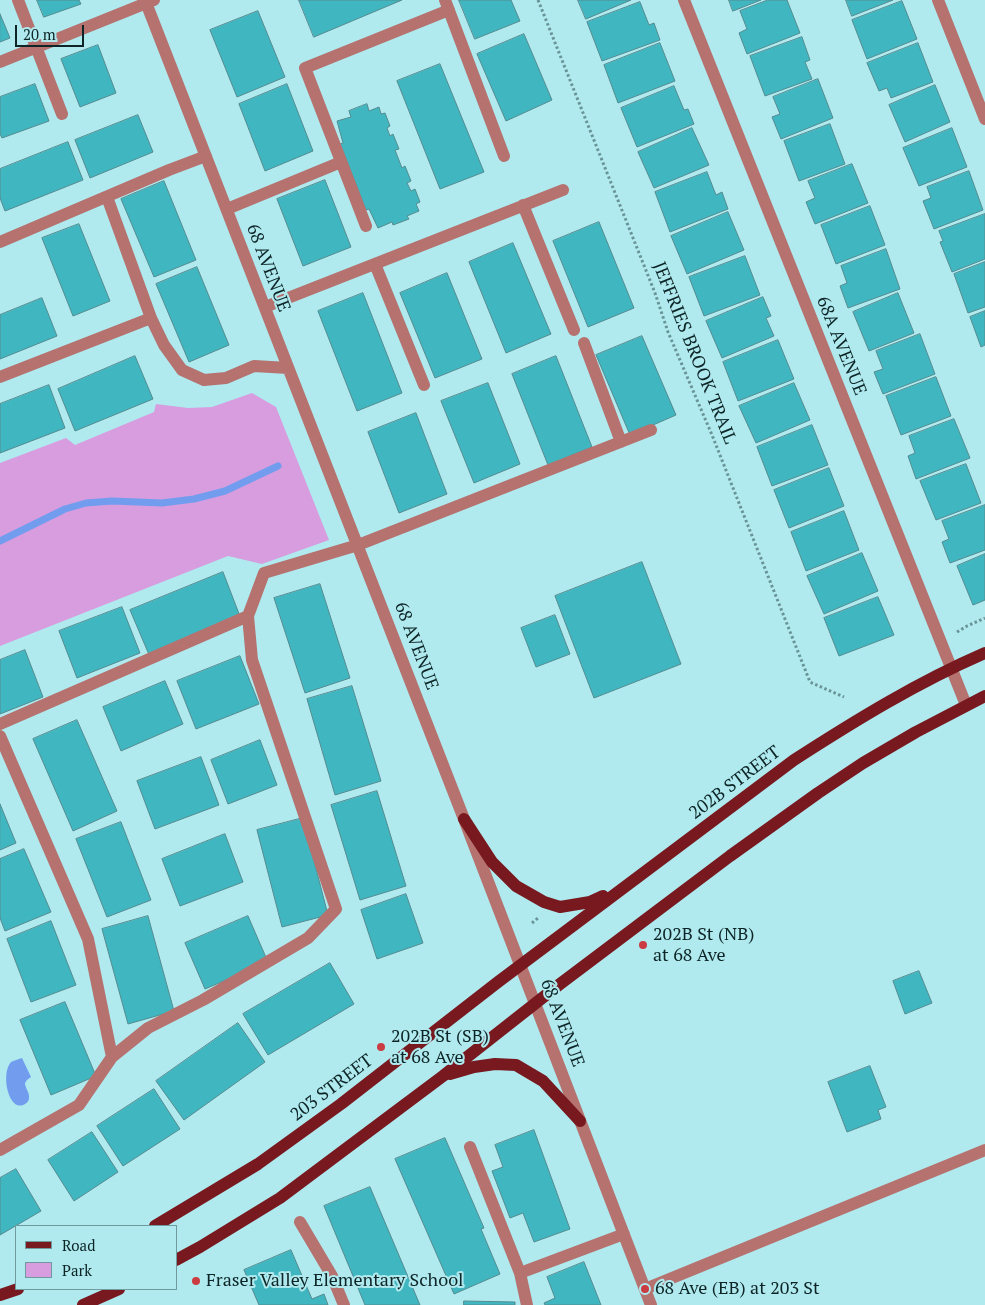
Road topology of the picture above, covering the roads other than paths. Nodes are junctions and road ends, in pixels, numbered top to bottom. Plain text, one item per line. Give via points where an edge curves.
1 (18, 0) edge
2 (684, 0) edge
3 (938, 0) edge
4 (148, 1) edge
5 (447, 5) edge
6 (37, 48) junction
7 (0, 62) edge
8 (62, 114) dead end
9 (985, 119) edge
10 (206, 156) junction
11 (504, 156) dead end
12 (341, 162) junction
13 (563, 190) dead end
14 (107, 197) junction
15 (523, 205) junction
16 (227, 209) junction
17 (366, 226) dead end
18 (0, 242) edge
19 (375, 264) junction
20 (265, 307) junction
21 (151, 318) junction
22 (574, 330) dead end
23 (584, 343) dead end
24 (288, 368) junction
25 (0, 377) edge
26 (424, 385) dead end
27 (651, 430) dead end
28 (621, 442) junction
29 (358, 545) junction
30 (248, 616) junction
31 (985, 653) edge
32 (950, 668) junction
33 (985, 696) edge
34 (966, 705) junction
35 (0, 724) edge
36 (0, 736) edge
37 (464, 819) junction
38 (632, 881) junction
39 (521, 965) junction
40 (535, 1003) junction
41 (112, 1056) junction
42 (443, 1076) junction
43 (580, 1121) junction
44 (470, 1148) dead end
45 (0, 1150) edge
46 (985, 1150) edge
47 (300, 1222) dead end
48 (157, 1225) edge
49 (624, 1234) junction
50 (178, 1259) edge
51 (520, 1273) junction
52 (645, 1289) junction
53 (15, 1290) edge
54 (118, 1290) edge
55 (0, 1295) edge
56 (83, 1305) edge
57 (344, 1305) edge
58 (527, 1305) edge
59 (651, 1305) edge

1 - 6 street
2 - 32 street, 68A AVENUE
3 - 9 street
4 - 6 street
4 - 10 street, 68 AVENUE
5 - 11 street
5 - 12 street via 306,68
6 - 7 street
6 - 8 street
10 - 14 street
10 - 16 street, 68 AVENUE
12 - 16 street
12 - 17 street
13 - 15 street
14 - 18 street
14 - 21 street
15 - 19 street
15 - 22 street
16 - 20 street, 68 AVENUE
19 - 20 street
19 - 26 street
20 - 24 street, 68 AVENUE
21 - 24 street via 164,345 182,370 204,380 226,378 254,366
21 - 25 street
23 - 28 street
24 - 29 street, 68 AVENUE
27 - 28 street
28 - 29 street
29 - 30 street via 264,573
29 - 37 street, 68 AVENUE
30 - 35 street
30 - 41 street via 252,660 336,909 308,938 203,1000 148,1028
31 - 32 main road, 202B STREET
32 - 34 street, 68A AVENUE
32 - 38 main road, 202B STREET via 893,698 794,760
33 - 34 main road
34 - 40 main road via 870,759 818,793
36 - 41 street via 88,939
37 - 38 main road via 492,862 516,886 544,902 560,907 590,902
37 - 39 street, 68 AVENUE
38 - 39 main road, 202B STREET
39 - 40 street, 68 AVENUE
39 - 48 main road, 203 STREET via 258,1164
40 - 42 main road
40 - 43 street, 68 AVENUE
41 - 45 street via 80,1105
42 - 43 main road via 495,1064 516,1066 543,1081
42 - 50 main road via 280,1198
43 - 49 street, 68 AVENUE
44 - 51 street
46 - 52 street
47 - 57 street via 332,1276
49 - 51 street
49 - 52 street, 68 AVENUE
51 - 58 street
52 - 59 street, 68 AVENUE
53 - 55 main road
54 - 56 main road

